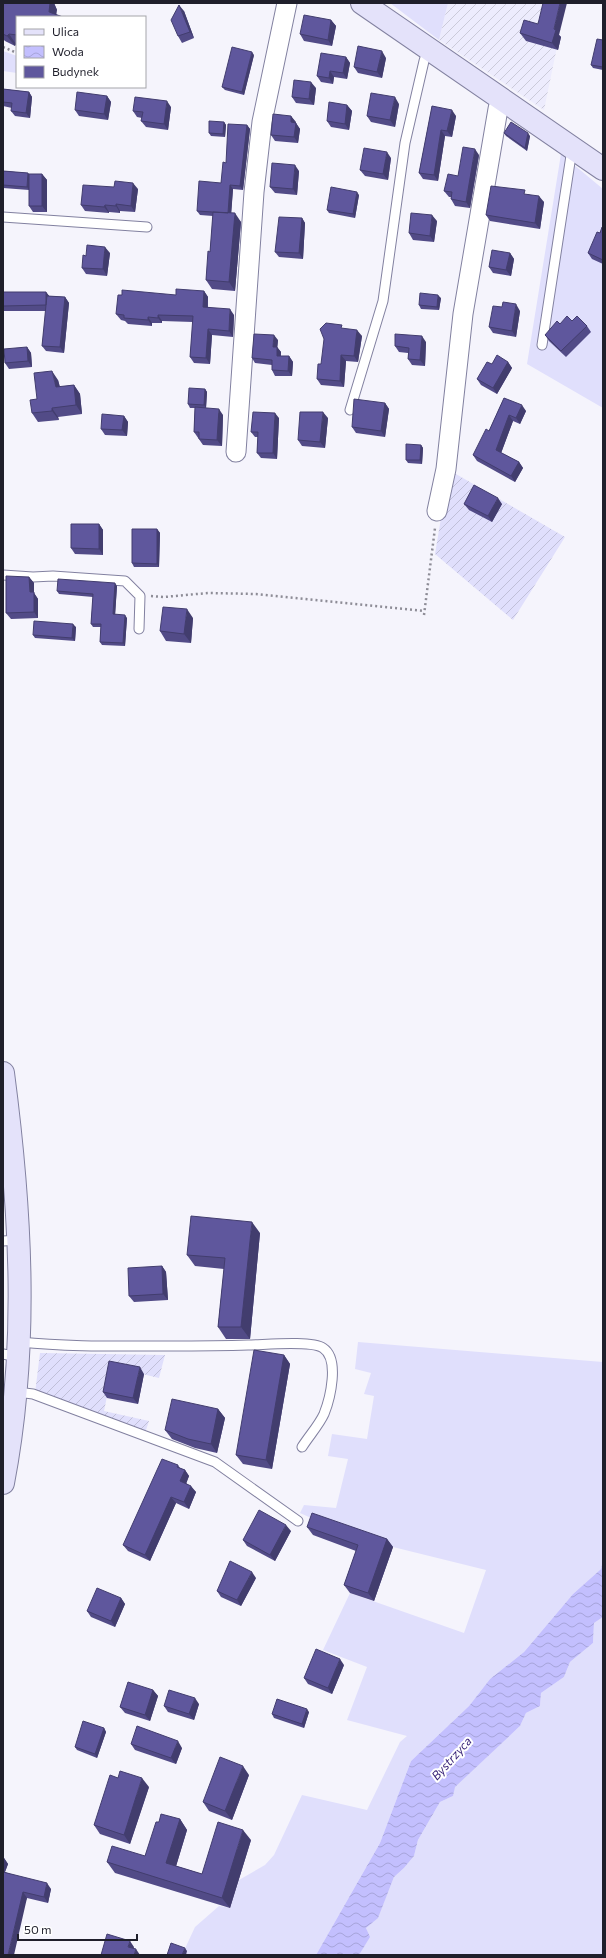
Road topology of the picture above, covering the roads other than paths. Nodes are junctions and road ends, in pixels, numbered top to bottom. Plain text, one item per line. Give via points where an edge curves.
1 (287, 3) edge
2 (362, 3) edge
3 (428, 48) junction
4 (501, 98) junction
5 (572, 148) junction
6 (603, 169) edge
7 (3, 217) edge
8 (147, 227) dead end
9 (542, 345) dead end
10 (350, 410) dead end
11 (236, 452) dead end
12 (437, 511) road end
13 (3, 575) edge
14 (139, 629) dead end
15 (3, 1073) edge
16 (11, 1240) edge
17 (14, 1351) edge
18 (17, 1392) junction
19 (302, 1447) dead end
20 (3, 1483) edge
21 (298, 1520) dead end

1 - 11 street via 262,122 254,192
2 - 3 main road
3 - 4 main road
3 - 10 lane via 405,143 383,301
4 - 5 main road
4 - 12 street via 463,314 446,469
5 - 6 main road
5 - 9 lane
7 - 8 lane
13 - 14 lane via 125,581 140,596
15 - 16 main road
16 - 17 main road
17 - 18 main road
17 - 19 lane via 52,1345 166,1346 279,1343 323,1348 329,1355 333,1368 332,1384 324,1414
18 - 20 main road
18 - 21 lane via 33,1394 215,1462

